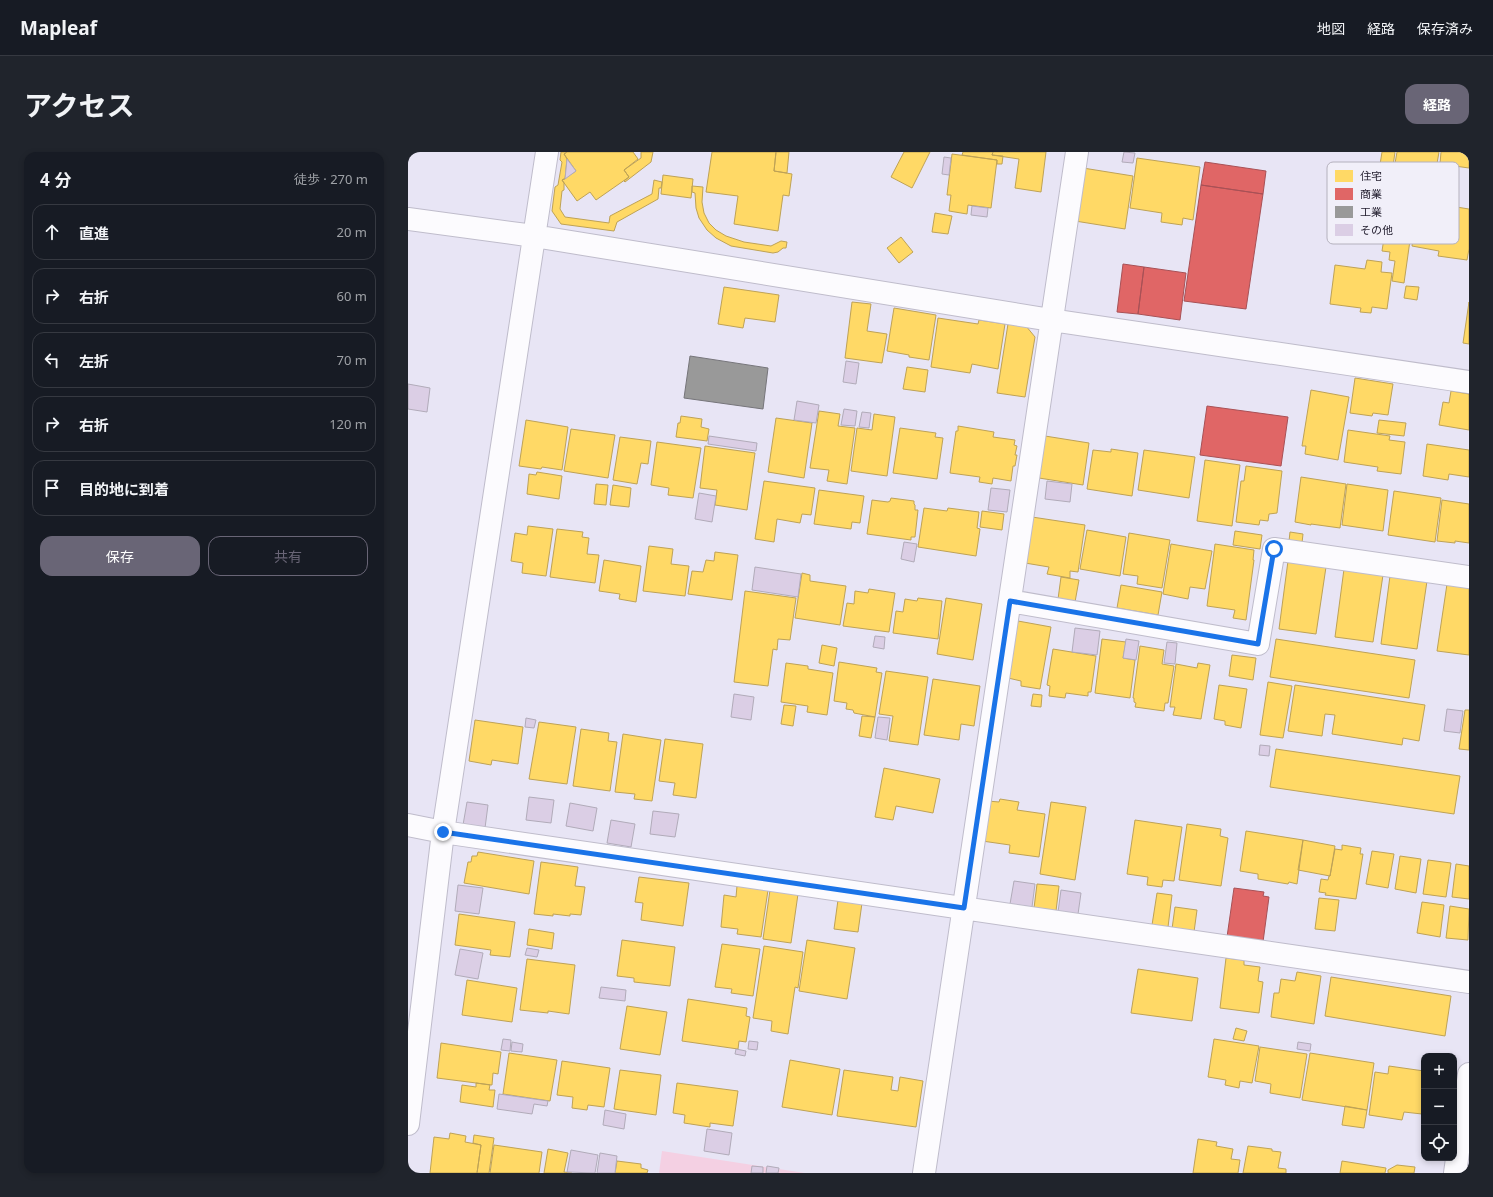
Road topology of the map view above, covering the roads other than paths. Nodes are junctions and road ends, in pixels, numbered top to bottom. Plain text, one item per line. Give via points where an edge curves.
1 (547, 152) edge
2 (1077, 152) edge
3 (408, 219) edge
4 (534, 236) junction
5 (1051, 320) junction
6 (1469, 382) edge
7 (1469, 577) edge
8 (1010, 601) junction
9 (408, 826) edge
10 (443, 832) junction
11 (964, 908) junction
12 (1469, 982) edge
13 (1469, 1074) edge
14 (408, 1124) edge
15 (924, 1173) edge
16 (1455, 1173) edge

1 - 4 street
2 - 5 street
3 - 4 street
4 - 5 street
4 - 10 street
5 - 6 street
5 - 8 street
7 - 8 street via 1274,549 1258,644
8 - 11 street
9 - 10 street
10 - 11 street
10 - 14 street
11 - 12 street
11 - 15 street
13 - 16 street

